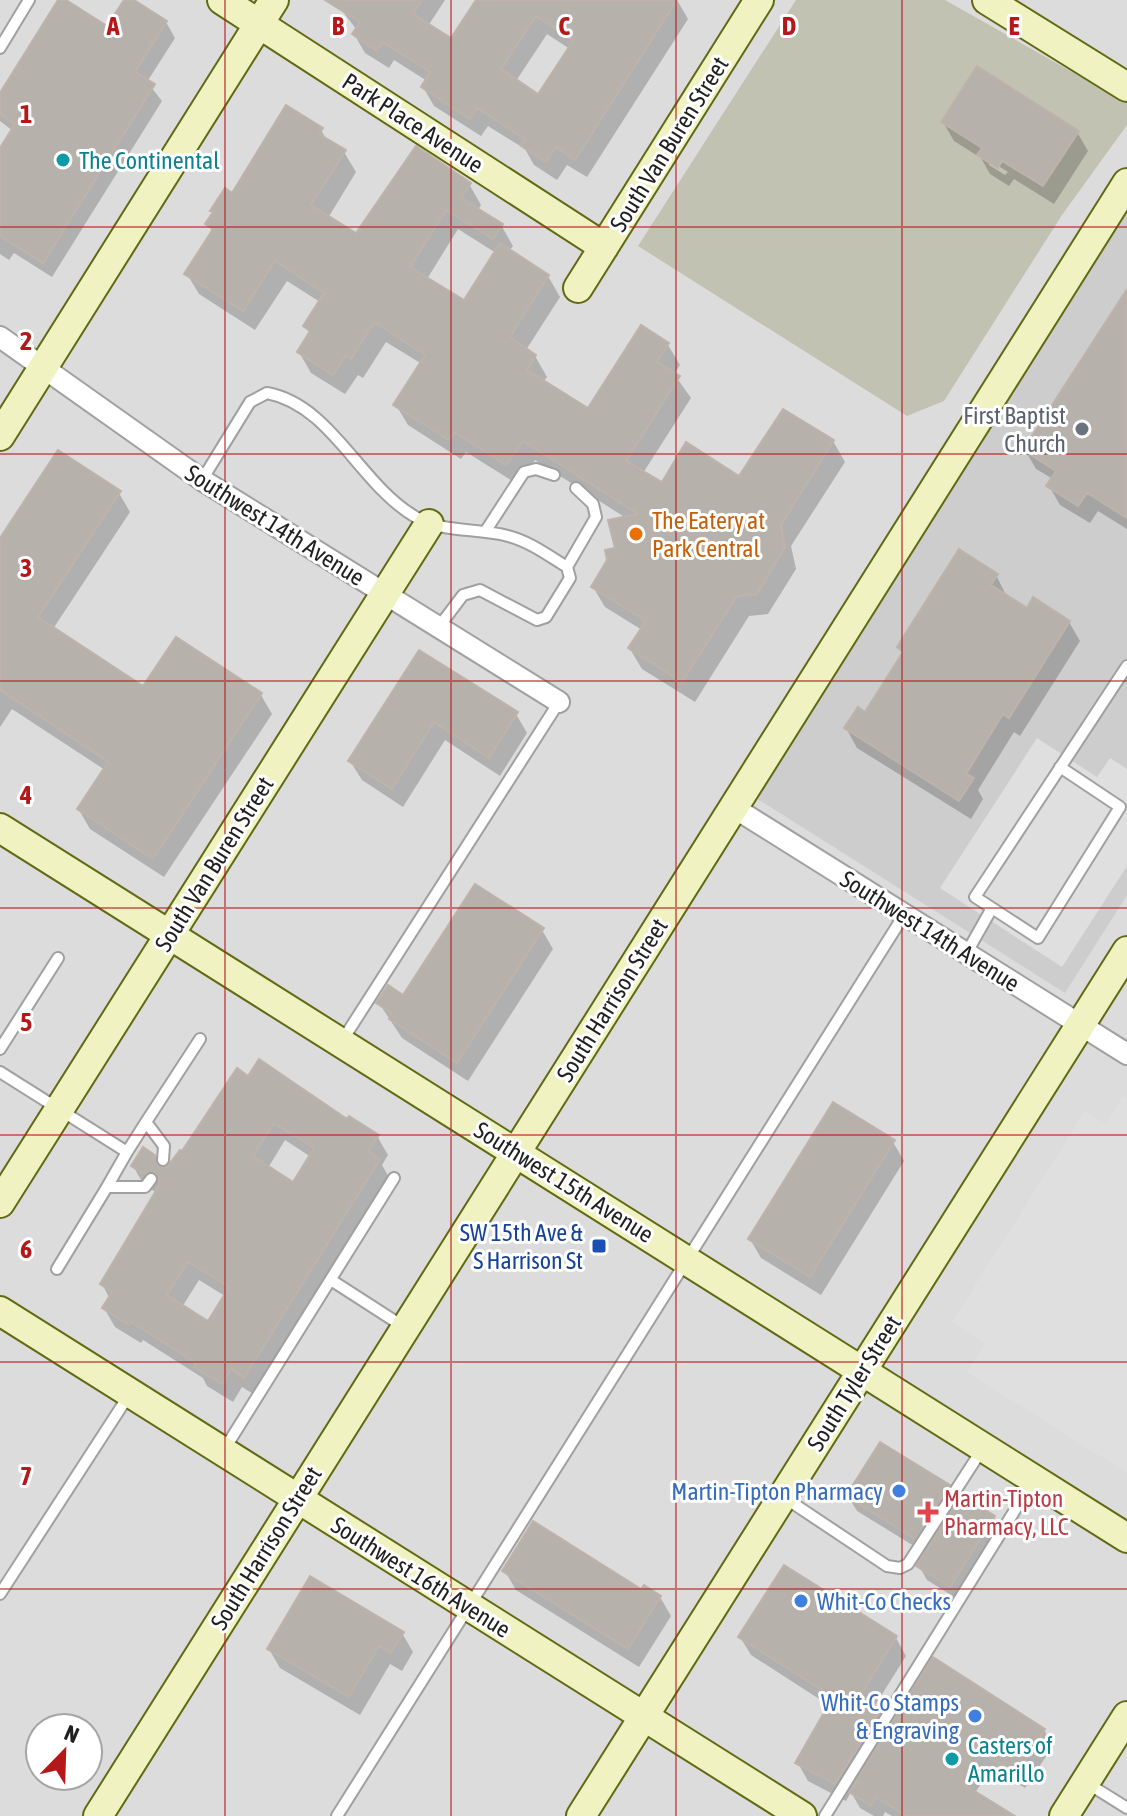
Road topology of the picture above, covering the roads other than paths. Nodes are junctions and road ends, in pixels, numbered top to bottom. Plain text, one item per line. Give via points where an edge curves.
1 (29, 0) edge
2 (222, 0) edge
3 (759, 0) edge
4 (987, 0) edge
5 (267, 12) edge
6 (0, 48) edge
7 (1127, 87) edge
8 (1127, 183) edge
9 (604, 247) junction
10 (578, 288) dead end
11 (0, 337) edge
12 (43, 366) junction
13 (0, 436) edge
14 (554, 475) dead end
15 (202, 480) junction
16 (576, 488) dead end
17 (429, 524) junction
18 (485, 532) junction
19 (567, 567) junction
20 (384, 594) junction
21 (438, 628) junction
22 (1127, 666) edge
23 (559, 702) joint
24 (1060, 767) junction
25 (733, 807) junction
26 (0, 828) edge
27 (992, 908) junction
28 (904, 915) junction
29 (170, 934) junction
30 (1127, 951) edge
31 (966, 954) junction
32 (58, 958) dead end
33 (1081, 1025) junction
34 (200, 1039) dead end
35 (341, 1041) junction
36 (1, 1046) edge
37 (1127, 1054) edge
38 (0, 1072) edge
39 (59, 1109) junction
40 (146, 1122) junction
41 (127, 1152) junction
42 (517, 1152) junction
43 (163, 1160) dead end
44 (394, 1178) dead end
45 (151, 1179) dead end
46 (107, 1187) junction
47 (0, 1203) edge
48 (688, 1260) junction
49 (57, 1269) dead end
50 (331, 1280) junction
51 (0, 1311) edge
52 (405, 1328) junction
53 (862, 1372) junction
54 (130, 1393) junction
55 (984, 1447) junction
56 (223, 1452) junction
57 (1034, 1479) junction
58 (783, 1497) junction
59 (297, 1498) junction
60 (1127, 1538) edge
61 (0, 1594) edge
62 (467, 1606) junction
63 (1127, 1716) edge
64 (643, 1717) junction
65 (1086, 1781) junction
66 (1127, 1808) edge
67 (98, 1816) edge
68 (337, 1816) edge
69 (581, 1816) edge
70 (802, 1816) edge
71 (825, 1816) edge
72 (1064, 1816) edge

1 - 6 lane
2 - 5 main road, Park Place Avenue
3 - 9 main road, South Van Buren Street
4 - 7 main road
5 - 9 main road, Park Place Avenue
5 - 12 main road
8 - 25 main road, South Harrison Street
9 - 10 main road, South Van Buren Street
11 - 12 street, Southwest 14th Avenue
12 - 13 main road
12 - 15 street, Southwest 14th Avenue
14 - 18 lane via 536,469 524,472
15 - 17 lane via 250,402 267,393 307,409 382,492
15 - 20 street, Southwest 14th Avenue
16 - 19 lane via 593,504 596,517
17 - 18 lane
17 - 20 main road, South Van Buren Street
18 - 19 lane via 510,536
19 - 21 lane via 570,578 546,617 537,620 480,590 463,595
20 - 21 street, Southwest 14th Avenue
20 - 29 main road, South Van Buren Street
21 - 23 street, Southwest 14th Avenue
22 - 24 lane
23 - 35 lane
24 - 27 lane via 975,897
24 - 27 lane via 1120,807 1038,938
25 - 28 street, Southwest 14th Avenue
25 - 42 main road, South Harrison Street
26 - 29 main road, Southwest 15th Avenue
27 - 31 lane
28 - 31 street, Southwest 14th Avenue
28 - 48 lane
29 - 35 main road, Southwest 15th Avenue
29 - 39 main road, South Van Buren Street
30 - 33 main road, South Tyler Street
31 - 33 street, Southwest 14th Avenue
32 - 36 lane
33 - 37 street, Southwest 14th Avenue
33 - 53 main road, South Tyler Street
34 - 40 lane
35 - 42 main road, Southwest 15th Avenue
38 - 39 lane
39 - 41 lane
39 - 47 main road, South Van Buren Street
40 - 41 lane
40 - 43 lane via 164,1146
41 - 46 lane
42 - 48 main road, Southwest 15th Avenue
42 - 52 main road, South Harrison Street
44 - 50 lane
45 - 46 lane via 145,1187
46 - 49 lane
48 - 53 main road, Southwest 15th Avenue
48 - 62 lane
50 - 52 lane
50 - 56 lane
51 - 54 main road, Southwest 16th Avenue
52 - 59 main road, South Harrison Street
53 - 55 main road, Southwest 15th Avenue
53 - 58 main road, South Tyler Street
54 - 56 main road, Southwest 16th Avenue
54 - 61 lane
55 - 57 main road, Southwest 15th Avenue
55 - 58 lane via 908,1564 900,1568 887,1566
56 - 59 main road, Southwest 16th Avenue
57 - 60 main road, Southwest 15th Avenue
57 - 71 lane
58 - 64 main road, South Tyler Street
59 - 62 main road, Southwest 16th Avenue
59 - 67 main road, South Harrison Street
62 - 64 main road, Southwest 16th Avenue
62 - 68 lane
63 - 65 main road
64 - 69 main road, South Tyler Street
64 - 70 main road, Southwest 16th Avenue
65 - 66 lane
65 - 72 main road

